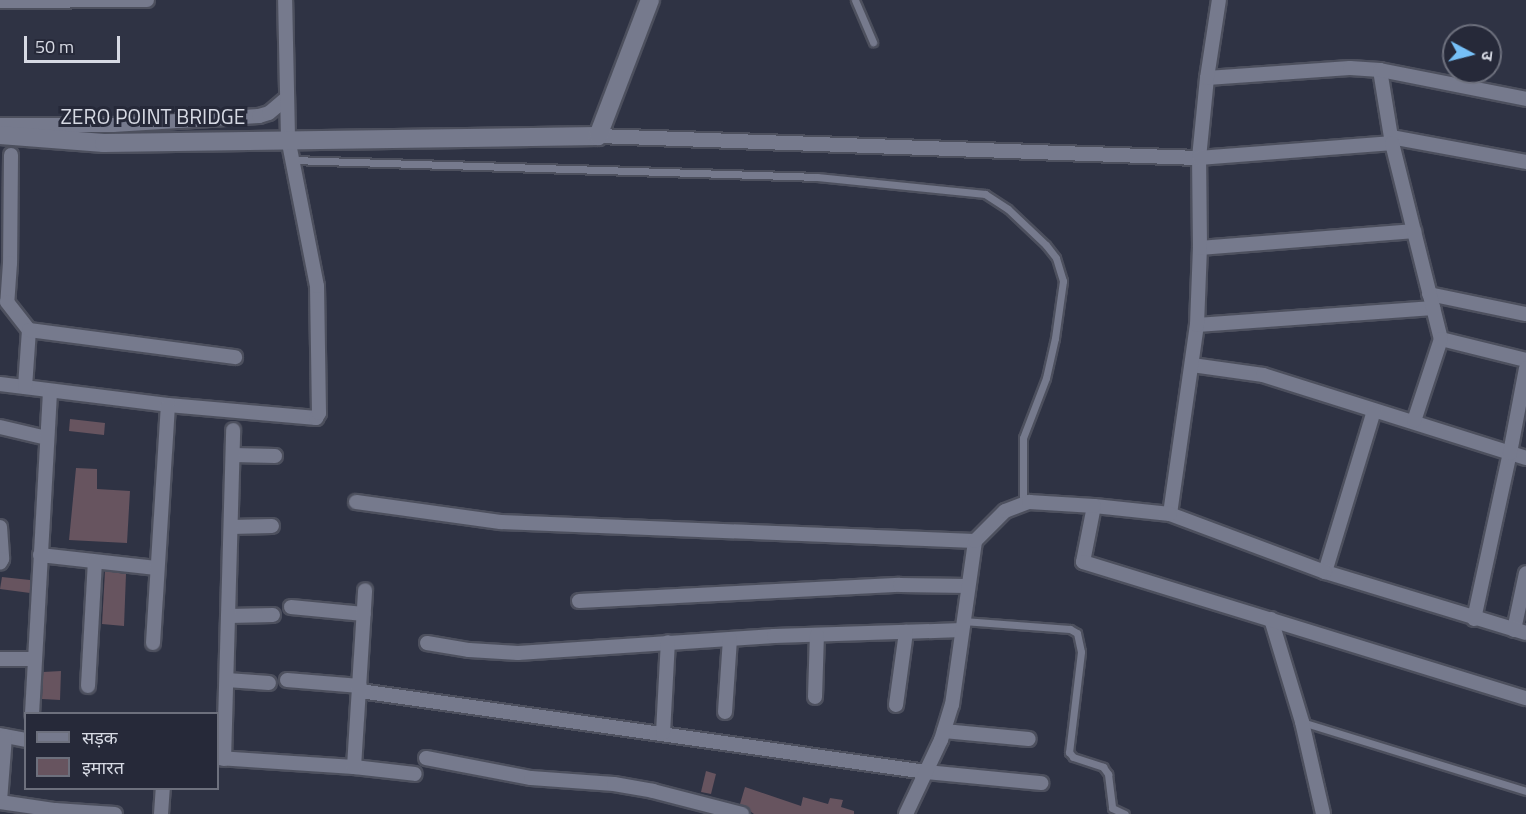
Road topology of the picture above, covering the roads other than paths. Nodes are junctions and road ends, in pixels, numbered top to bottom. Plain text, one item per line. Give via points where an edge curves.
1 (147, 0) edge
2 (285, 0) edge
3 (650, 0) edge
4 (855, 0) edge
5 (1219, 0) edge
6 (0, 1) edge
7 (873, 42) dead end
8 (1380, 70) junction
9 (1207, 78) junction
10 (287, 98) junction
11 (1526, 99) edge
12 (0, 125) edge
13 (0, 135) edge
14 (598, 136) junction
15 (278, 139) junction
16 (1391, 140) junction
17 (11, 155) dead end
18 (1200, 158) junction
19 (292, 160) junction
20 (1526, 162) edge
21 (1414, 231) junction
22 (1200, 248) junction
23 (5, 263) edge
24 (1430, 294) junction
25 (3, 303) edge
26 (1433, 308) junction
27 (1526, 314) edge
28 (1197, 326) junction
29 (29, 330) junction
30 (1441, 339) junction
31 (235, 357) dead end
32 (1526, 360) edge
33 (1192, 365) junction
34 (1526, 368) edge
35 (0, 384) edge
36 (25, 387) junction
37 (50, 392) junction
38 (168, 405) junction
39 (1374, 411) junction
40 (1414, 421) junction
41 (0, 427) edge
42 (234, 430) dead end
43 (47, 438) junction
44 (1510, 453) junction
45 (233, 455) junction
46 (275, 456) dead end
47 (1526, 458) edge
48 (356, 502) dead end
49 (1023, 504) junction
50 (1094, 506) junction
51 (1170, 514) junction
52 (272, 526) dead end
53 (0, 527) edge
54 (231, 527) junction
55 (975, 541) junction
56 (40, 555) junction
57 (95, 562) junction
58 (0, 563) edge
59 (156, 568) junction
60 (1325, 572) junction
61 (1526, 573) edge
62 (967, 586) junction
63 (365, 590) dead end
64 (579, 601) dead end
65 (291, 607) dead end
66 (364, 614) junction
67 (273, 615) dead end
68 (229, 616) junction
69 (1271, 619) junction
70 (1474, 620) junction
71 (963, 625) junction
72 (906, 632) junction
73 (1520, 632) edge
74 (817, 635) junction
75 (730, 639) junction
76 (668, 642) junction
77 (153, 643) dead end
78 (427, 643) dead end
79 (0, 659) edge
80 (34, 659) junction
81 (227, 680) junction
82 (287, 680) dead end
83 (269, 683) dead end
84 (88, 686) dead end
85 (360, 689) junction
86 (815, 697) dead end
87 (1526, 698) edge
88 (896, 705) dead end
89 (32, 712) edge
90 (725, 712) dead end
91 (1302, 722) junction
92 (944, 730) junction
93 (663, 733) junction
94 (3, 736) edge
95 (1029, 739) dead end
96 (24, 740) edge
97 (221, 758) edge
98 (426, 758) dead end
99 (354, 767) junction
100 (926, 772) junction
101 (415, 774) dead end
102 (1041, 783) dead end
103 (163, 790) edge
104 (1526, 791) edge
105 (0, 801) edge
106 (115, 814) edge
107 (161, 814) edge
108 (742, 814) edge
109 (906, 814) edge
110 (1125, 814) edge
111 (1323, 814) edge

1 - 6 street
2 - 10 street
3 - 14 street
4 - 7 lane
5 - 9 street
8 - 9 street via 1350,68
8 - 11 street
8 - 16 street
9 - 18 street
10 - 12 street via 259,116 113,125
10 - 15 street
13 - 15 street, ZERO POINT BRIDGE via 104,143
14 - 15 street, ZERO POINT BRIDGE
14 - 18 street
15 - 19 street
16 - 18 street
16 - 20 street
16 - 21 street
17 - 23 street
18 - 22 street
19 - 38 street via 317,286 319,413 310,419
19 - 49 lane via 817,177 984,194 1008,209 1046,245 1056,258 1063,282 1046,378 1023,438
21 - 22 street
21 - 24 street
22 - 28 street
23 - 25 street
24 - 26 street
24 - 27 street
25 - 29 street
26 - 28 street
26 - 30 street
28 - 33 street
29 - 31 street
29 - 36 street
30 - 32 street
30 - 40 street
33 - 39 street via 1263,375
33 - 51 street
34 - 44 street
35 - 36 street
36 - 37 street
37 - 38 street
37 - 43 street
38 - 59 street
39 - 40 street
39 - 60 street
40 - 44 street
41 - 43 street
42 - 45 street
43 - 56 street
44 - 47 street
44 - 70 street
45 - 46 street
45 - 54 street
48 - 55 street via 512,523
49 - 50 street
49 - 55 street via 1005,510
50 - 51 street
50 - 69 street via 1083,562
51 - 60 street
52 - 54 street
53 - 58 street
54 - 68 street
55 - 62 street
56 - 57 street
56 - 80 street
57 - 59 street
57 - 84 street
59 - 77 street
60 - 70 street
61 - 73 street
62 - 64 street via 900,585
62 - 71 street
63 - 66 street
65 - 66 street
66 - 85 street
67 - 68 street
68 - 81 street
69 - 87 street
69 - 91 street
70 - 73 street
71 - 72 street
71 - 92 street via 957,676
71 - 110 lane via 1070,629 1077,633 1081,652 1069,752 1073,758 1103,768 1108,774 1112,808
72 - 74 street
72 - 88 street
74 - 75 street
74 - 86 street
75 - 76 street
75 - 90 street
76 - 78 street via 518,653
76 - 93 street
79 - 80 street
80 - 89 street
81 - 83 street
81 - 97 street
82 - 85 street
85 - 93 street
85 - 99 street
91 - 104 lane
91 - 111 street
92 - 95 street
92 - 100 street
93 - 100 street
94 - 96 street
94 - 105 street
97 - 99 street
98 - 108 street via 531,778 653,790
99 - 101 street
100 - 102 street
100 - 109 street
103 - 107 street
105 - 106 street

